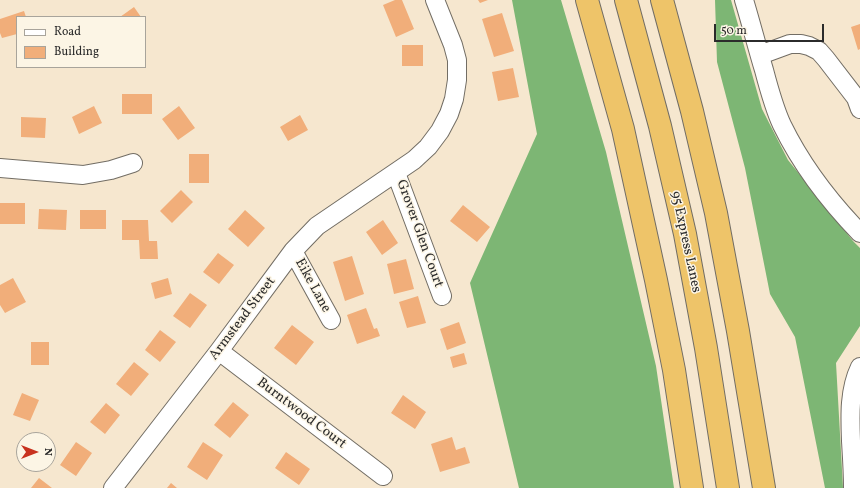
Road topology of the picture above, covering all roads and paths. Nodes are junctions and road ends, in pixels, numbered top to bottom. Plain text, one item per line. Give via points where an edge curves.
1 (435, 0) edge
2 (587, 0) edge
3 (626, 0) edge
4 (662, 0) edge
5 (744, 0) edge
6 (760, 55) junction
7 (855, 90) edge
8 (860, 109) edge
9 (133, 164) dead end
10 (0, 168) edge
11 (396, 173) junction
12 (860, 233) edge
13 (293, 251) junction
14 (442, 296) dead end
15 (331, 320) dead end
16 (219, 352) junction
17 (860, 366) edge
18 (383, 476) dead end
19 (114, 488) edge
20 (692, 488) edge
21 (728, 488) edge
22 (764, 488) edge
23 (853, 488) edge

1 - 11 street, Armstead Street via 453,45 456,60 457,80 454,99 440,131 428,147
2 - 20 highway via 623,129 656,280 674,370
3 - 21 highway, 95 Express Lanes via 660,126 685,234
4 - 22 highway via 716,213
5 - 6 street
6 - 7 street via 790,44 809,46 819,51
6 - 12 street via 782,124 800,157 820,188
7 - 8 street
9 - 10 street via 83,175
11 - 13 street, Armstead Street via 317,226
11 - 14 street, Grover Glen Court
13 - 15 street, Eike Lane
13 - 16 street, Armstead Street
16 - 18 street, Burntwood Court
16 - 19 street, Armstead Street
17 - 23 street via 850,410

